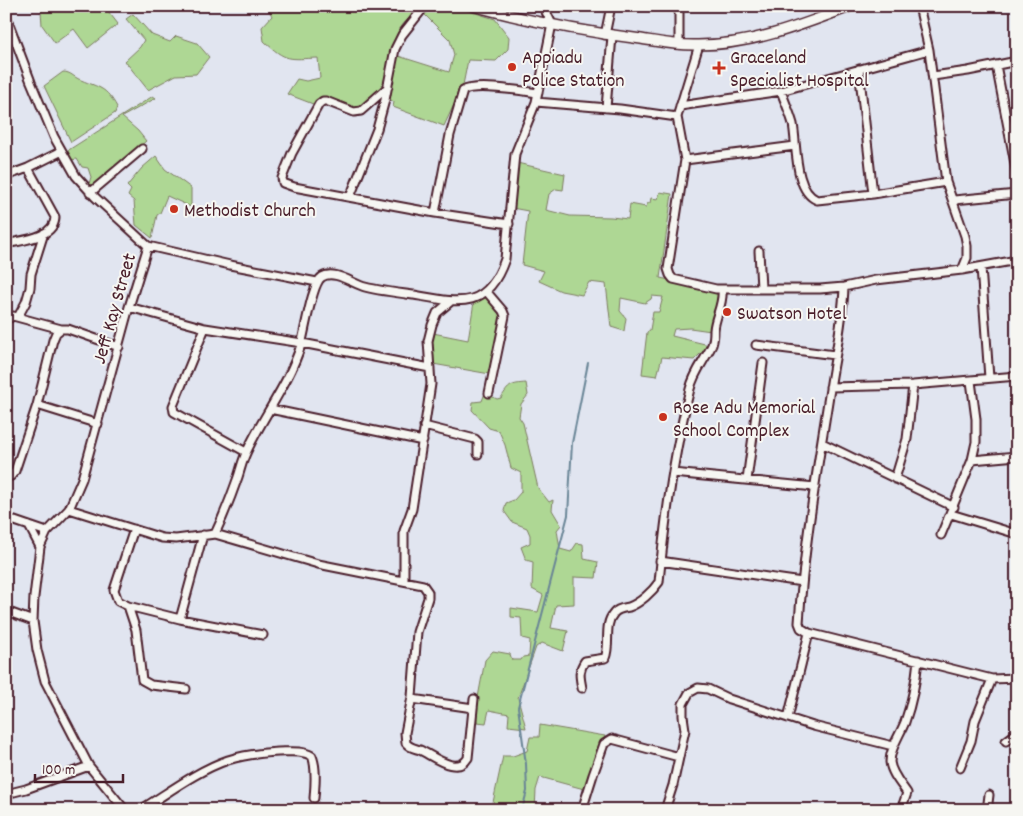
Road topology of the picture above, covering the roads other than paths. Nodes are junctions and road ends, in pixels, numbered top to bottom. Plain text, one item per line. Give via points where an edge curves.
1 (425, 6) edge
2 (473, 6) edge
3 (542, 6) edge
4 (611, 6) edge
5 (679, 6) edge
6 (852, 6) edge
7 (919, 6) edge
8 (6, 16) edge
9 (552, 24) junction
10 (608, 35) junction
11 (679, 44) junction
12 (699, 45) junction
13 (929, 50) junction
14 (1017, 61) edge
15 (996, 64) junction
16 (859, 69) junction
17 (932, 76) junction
18 (388, 87) junction
19 (780, 91) junction
20 (538, 93) junction
21 (536, 102) junction
22 (680, 106) junction
23 (606, 108) junction
24 (677, 117) junction
25 (795, 146) junction
26 (142, 149) dead end
27 (62, 151) junction
28 (685, 160) junction
29 (28, 168) junction
30 (1017, 174) edge
31 (6, 176) edge
32 (946, 182) junction
33 (90, 193) junction
34 (873, 194) junction
35 (1017, 194) edge
36 (350, 197) junction
37 (954, 200) junction
38 (435, 213) junction
39 (510, 224) junction
40 (44, 233) junction
41 (6, 244) edge
42 (148, 246) junction
43 (759, 251) dead end
44 (1017, 260) edge
45 (981, 267) junction
46 (962, 270) junction
47 (318, 282) junction
48 (844, 287) junction
49 (761, 288) junction
50 (722, 289) junction
51 (486, 291) junction
52 (450, 302) junction
53 (129, 307) junction
54 (18, 317) junction
55 (6, 320) edge
56 (205, 328) junction
57 (61, 329) junction
58 (302, 343) junction
59 (756, 345) dead end
60 (119, 347) junction
61 (835, 355) junction
62 (763, 363) dead end
63 (430, 368) junction
64 (1017, 376) edge
65 (989, 378) junction
66 (971, 380) junction
67 (913, 384) junction
68 (830, 387) junction
69 (490, 393) dead end
70 (37, 405) junction
71 (270, 410) junction
72 (98, 424) junction
73 (424, 426) junction
74 (423, 441) junction
75 (822, 443) junction
76 (246, 452) junction
77 (478, 454) dead end
78 (1017, 456) edge
79 (972, 460) junction
80 (673, 473) junction
81 (6, 477) edge
82 (895, 479) junction
83 (746, 480) junction
84 (815, 487) junction
85 (954, 507) junction
86 (69, 510) junction
87 (951, 514) junction
88 (6, 518) edge
89 (29, 526) junction
90 (134, 529) junction
91 (47, 532) junction
92 (215, 534) junction
93 (1017, 534) edge
94 (203, 535) junction
95 (941, 535) dead end
96 (40, 547) junction
97 (660, 561) junction
98 (404, 581) junction
99 (802, 582) junction
100 (128, 606) junction
101 (6, 611) edge
102 (180, 619) junction
103 (33, 621) junction
104 (809, 633) junction
105 (263, 635) dead end
106 (918, 660) junction
107 (1017, 678) edge
108 (992, 679) junction
109 (582, 688) dead end
110 (186, 689) dead end
111 (412, 699) junction
112 (474, 699) dead end
113 (473, 708) junction
114 (788, 718) junction
115 (1017, 733) edge
116 (1006, 741) dead end
117 (893, 746) junction
118 (679, 757) junction
119 (89, 766) junction
120 (960, 768) dead end
121 (6, 794) edge
122 (989, 795) dead end
123 (314, 798) dead end
124 (125, 810) edge
125 (140, 810) edge
126 (582, 810) edge
127 (665, 810) edge
128 (901, 810) edge
129 (990, 810) edge

1 - 18 street via 395,49
2 - 9 street
3 - 9 street
4 - 10 street
5 - 11 street
6 - 12 street via 787,31
7 - 13 street
8 - 27 street, Jeff Kay Street
9 - 10 street
9 - 20 street
10 - 11 street
10 - 23 street
11 - 12 street
12 - 22 street
13 - 16 street
13 - 17 street
14 - 15 street
15 - 17 street
15 - 30 street
16 - 19 street
16 - 34 street
17 - 32 street
18 - 36 street via 373,144
18 - 36 street via 361,111 354,112 322,101 292,153 282,178 288,186
19 - 22 street
19 - 25 street via 792,124
20 - 21 street
20 - 38 street via 482,88 463,91 450,135
21 - 23 street
21 - 39 street via 516,154
22 - 24 street
23 - 24 street
24 - 28 street
25 - 28 street
25 - 34 street via 799,172 811,198
26 - 33 street
27 - 29 street
27 - 33 street, Jeff Kay Street
28 - 50 street via 668,269 673,279
29 - 31 street
29 - 40 street via 55,217 55,224
32 - 34 street
32 - 37 street
33 - 42 street, Jeff Kay Street
35 - 37 street
36 - 38 street
37 - 46 street via 967,246
38 - 39 street
39 - 51 street via 503,265
40 - 41 street
40 - 54 street via 30,274 26,302
42 - 47 street
42 - 53 street, Jeff Kay Street
43 - 49 street
44 - 45 street
45 - 46 street
45 - 65 street
46 - 48 street
47 - 52 street via 324,275 332,275 365,287
47 - 58 street
48 - 49 street
48 - 61 street
49 - 50 street
50 - 80 street via 714,338 690,388
51 - 52 street via 466,301
51 - 69 street via 505,316
52 - 63 street via 437,313 432,325 428,341
53 - 56 street
53 - 60 street, Jeff Kay Street
54 - 55 street
54 - 57 street
56 - 58 street
56 - 76 street via 174,412
57 - 60 street
57 - 70 street via 53,340
58 - 63 street
58 - 71 street
59 - 61 street
60 - 72 street, Jeff Kay Street
61 - 68 street
62 - 83 street
63 - 73 street via 431,384
64 - 65 street
65 - 66 street
66 - 67 street
66 - 79 street via 976,419
67 - 68 street
67 - 82 street via 907,439
68 - 75 street
70 - 72 street
70 - 81 street via 15,471
71 - 74 street
71 - 76 street
72 - 86 street, Jeff Kay Street
73 - 74 street
73 - 77 street via 475,438
74 - 98 street via 412,509 404,530
75 - 82 street
75 - 84 street
76 - 92 street
78 - 79 street
79 - 85 street
80 - 83 street
80 - 97 street
82 - 85 street
83 - 84 street
84 - 99 street
85 - 87 street
86 - 90 street
86 - 91 street, Jeff Kay Street
87 - 93 street
87 - 95 street
88 - 89 street
89 - 91 street
89 - 96 street
90 - 94 street via 162,538
90 - 100 street via 114,590 118,601
91 - 96 street, Jeff Kay Street
92 - 94 street
92 - 98 street via 318,564
94 - 102 street
96 - 103 street, Jeff Kay Street
97 - 99 street
97 - 109 street via 656,587 637,602 614,612 607,636 607,655 585,661 579,670
98 - 111 street via 423,585 428,592 417,632
99 - 104 street via 799,623
100 - 102 street
100 - 110 street via 136,630 142,680 151,685
101 - 103 street
102 - 105 street
103 - 119 street, Jeff Kay Street via 45,681
104 - 106 street
104 - 114 street
106 - 108 street
106 - 117 street via 905,721
107 - 108 street
108 - 120 street
111 - 113 street
111 - 113 street via 406,743 441,762 456,765 468,758
112 - 113 street
114 - 117 street
114 - 118 street via 698,688 690,692 683,704 685,730
115 - 116 street
117 - 128 street via 892,769 906,793
118 - 126 street via 612,739 604,744
118 - 127 street
119 - 121 street
119 - 124 street, Jeff Kay Street
122 - 129 street
123 - 125 street via 312,756 302,752 268,753 227,760

